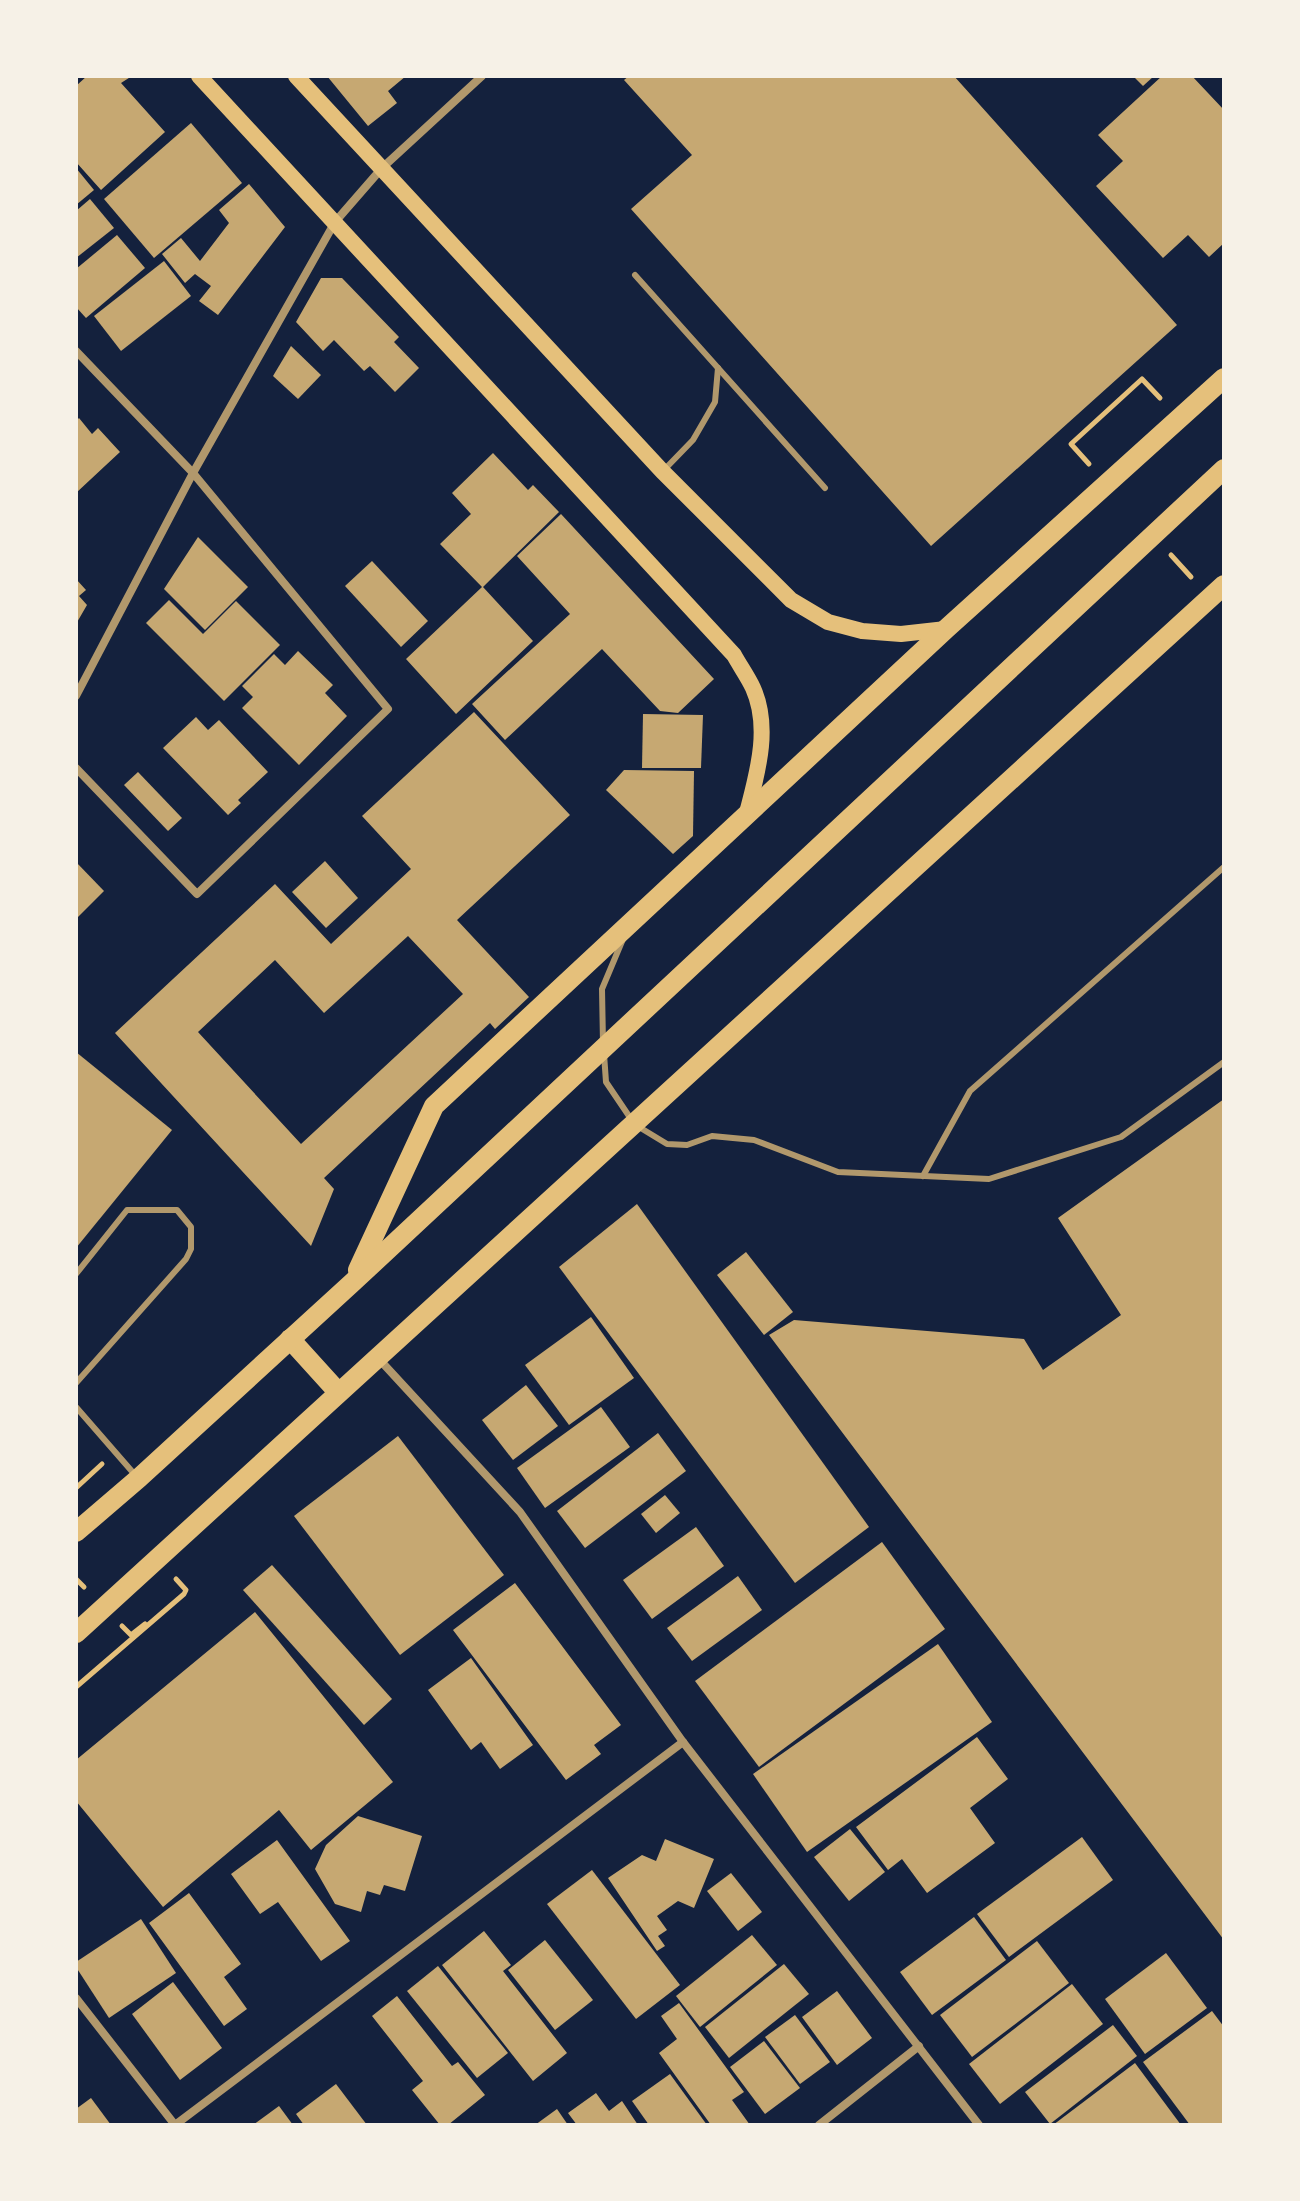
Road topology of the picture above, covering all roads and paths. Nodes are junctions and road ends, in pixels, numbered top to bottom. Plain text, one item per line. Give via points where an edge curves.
1 (199, 76) edge
2 (296, 76) edge
3 (482, 76) edge
4 (382, 168) junction
5 (335, 222) junction
6 (635, 275) dead end
7 (76, 351) edge
8 (718, 368) junction
9 (1224, 378) edge
10 (1142, 379) dead end
11 (1071, 444) dead end
12 (1224, 469) edge
13 (662, 471) junction
14 (193, 473) junction
15 (825, 488) dead end
16 (1224, 585) edge
17 (946, 629) junction
18 (76, 696) edge
19 (76, 768) edge
20 (747, 813) junction
21 (1224, 867) edge
22 (630, 922) junction
23 (603, 1046) junction
24 (1224, 1062) edge
25 (633, 1123) junction
26 (923, 1176) junction
27 (76, 1274) edge
28 (353, 1282) junction
29 (290, 1339) junction
30 (378, 1358) junction
31 (76, 1383) edge
32 (338, 1392) junction
33 (76, 1407) edge
34 (114, 1453) junction
35 (139, 1478) junction
36 (76, 1488) edge
37 (76, 1532) edge
38 (76, 1633) edge
39 (131, 1635) dead end
40 (76, 1687) edge
41 (683, 1742) junction
42 (76, 1998) edge
43 (919, 2046) junction
44 (175, 2125) edge
45 (819, 2125) edge
46 (979, 2125) edge

1 - 5 main road
2 - 4 main road
3 - 4 street
4 - 5 street
4 - 13 main road
5 - 14 street
5 - 20 main road via 734,655 754,690 762,733
6 - 8 lane
7 - 14 street
8 - 13 lane via 715,402 693,440
8 - 15 lane
9 - 17 main road
10 - 11 path
12 - 23 main road
13 - 17 main road via 791,600 828,622 901,634
14 - 18 street
14 - 19 street via 388,709 197,894
16 - 25 main road
17 - 20 main road
20 - 22 main road
21 - 26 lane via 970,1091
22 - 23 lane via 602,989
22 - 28 main road via 434,1106
23 - 25 lane via 606,1082
23 - 28 main road
24 - 26 lane via 1121,1137 989,1179
25 - 26 lane via 667,1144 687,1145 712,1136 754,1140 838,1172
25 - 30 main road
27 - 31 lane via 127,1210 177,1210 191,1227 186,1259
28 - 29 main road
29 - 32 main road
29 - 35 main road
30 - 32 main road
30 - 41 street via 520,1512
32 - 38 main road
33 - 34 lane
34 - 35 lane
34 - 36 path
35 - 37 main road
39 - 40 path via 183,1594
41 - 43 street
41 - 44 street
42 - 44 street
43 - 45 street
43 - 46 street

